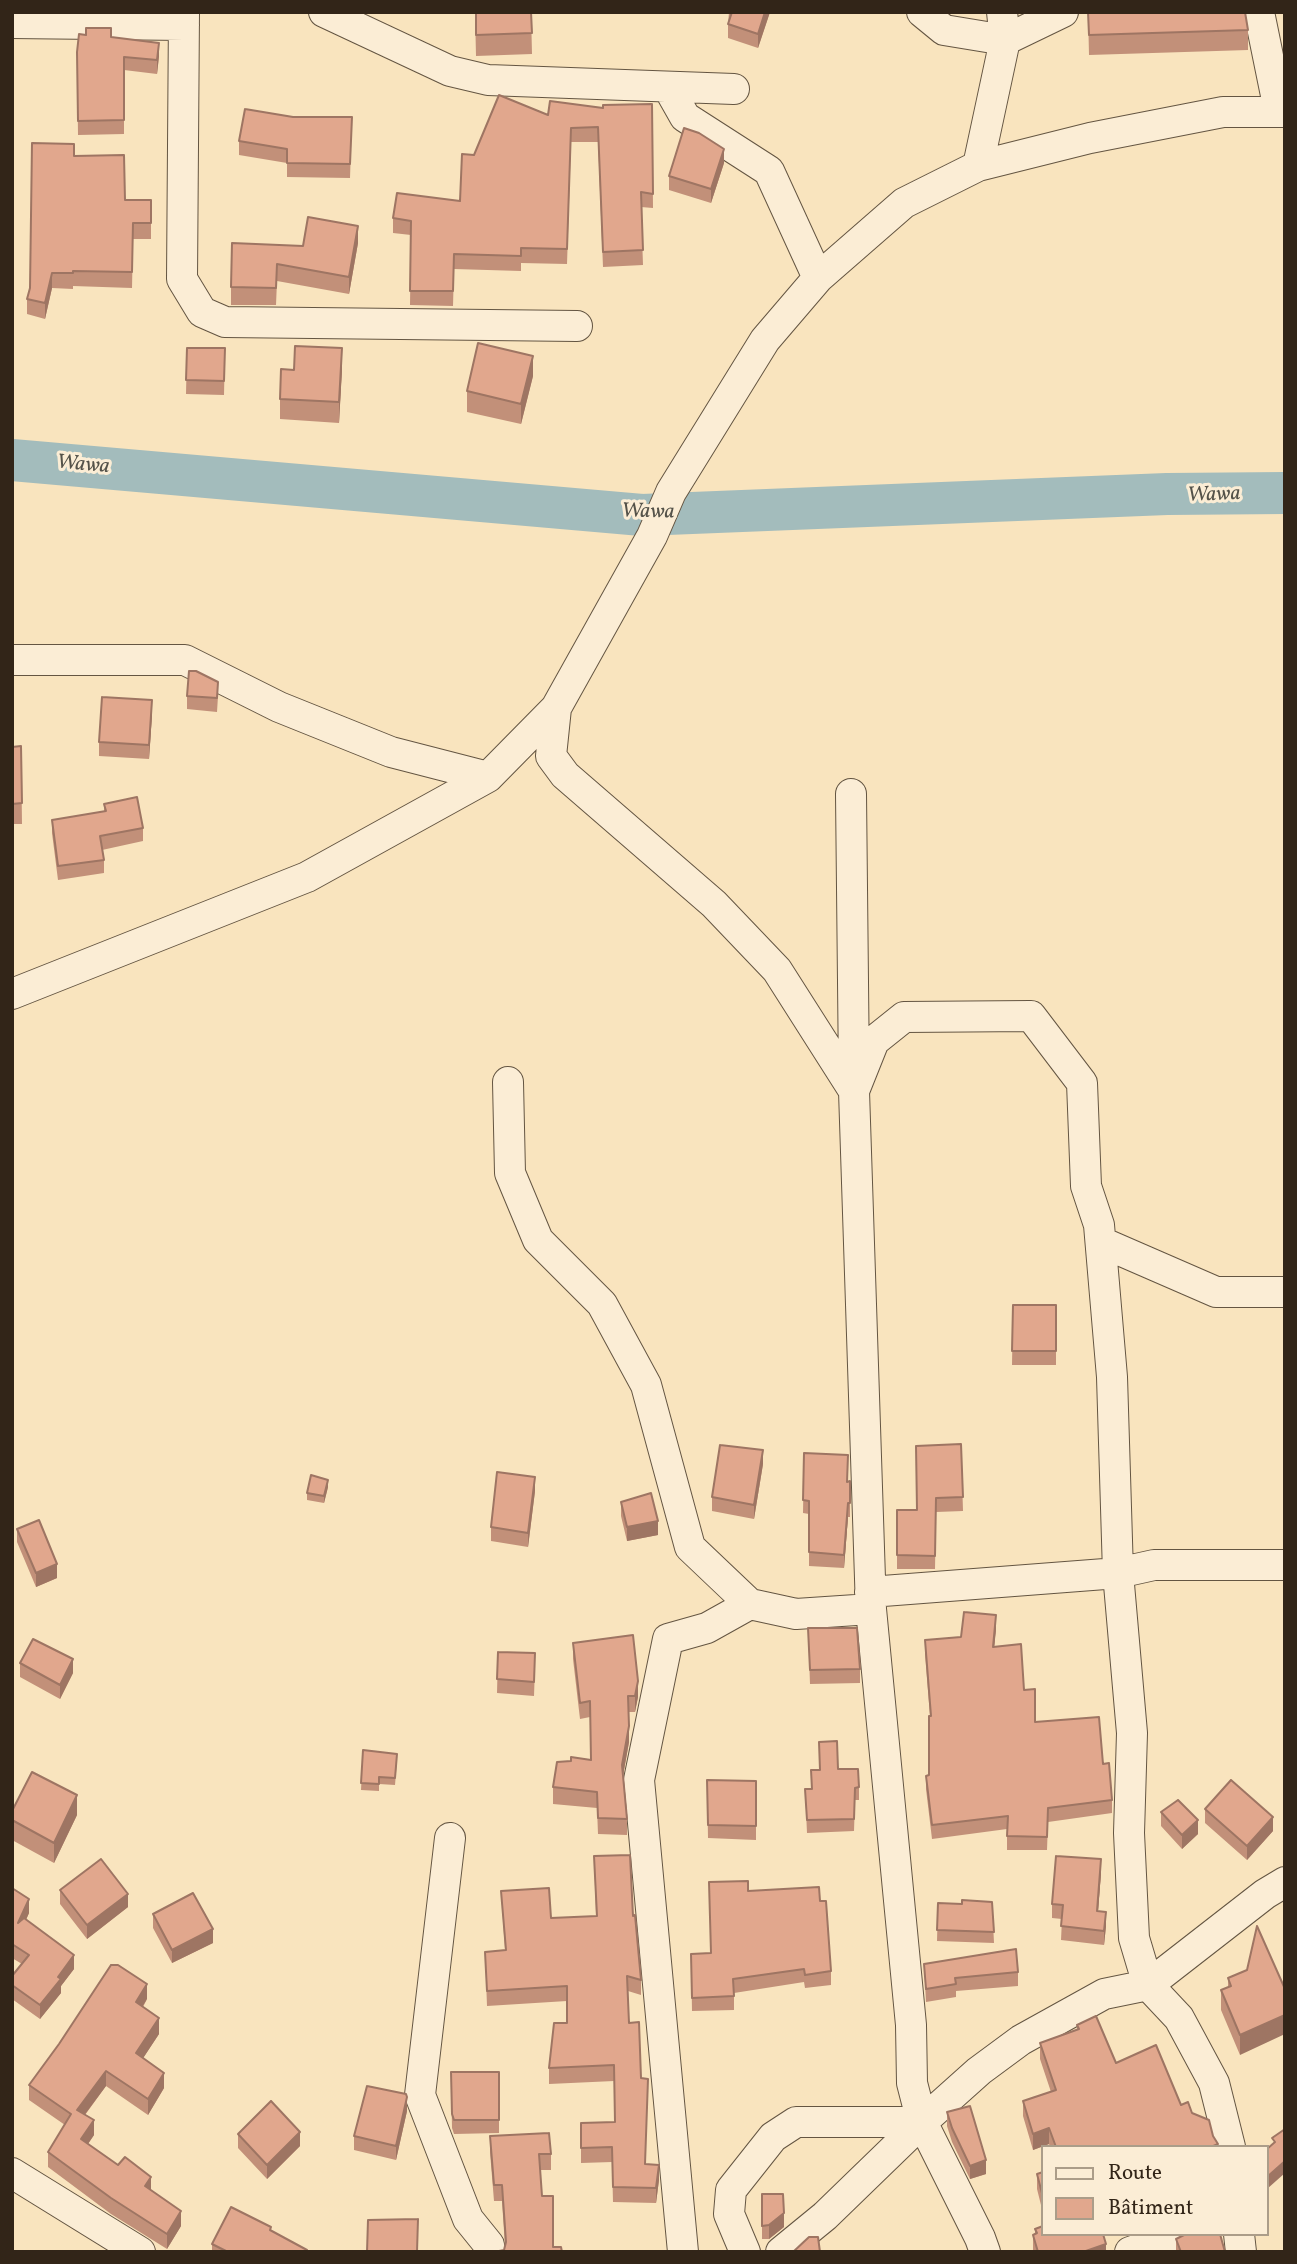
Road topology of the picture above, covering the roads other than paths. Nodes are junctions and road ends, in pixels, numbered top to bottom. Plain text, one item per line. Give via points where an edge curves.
1 (324, 12) edge
2 (922, 12) edge
3 (1063, 12) edge
4 (1259, 12) edge
5 (184, 18) edge
6 (12, 23) edge
7 (1003, 26) edge
8 (668, 87) junction
9 (734, 89) dead end
10 (1282, 111) edge
11 (978, 166) junction
12 (818, 278) junction
13 (577, 327) dead end
14 (12, 660) edge
15 (556, 708) junction
16 (488, 778) junction
17 (851, 793) dead end
18 (12, 994) edge
19 (508, 1082) dead end
20 (854, 1091) junction
21 (1101, 1242) junction
22 (1285, 1292) edge
23 (1285, 1565) edge
24 (1118, 1573) junction
25 (871, 1600) junction
26 (750, 1604) junction
27 (450, 1838) dead end
28 (1285, 1882) edge
29 (1148, 1985) junction
30 (922, 2122) junction
31 (1230, 2145) edge
32 (12, 2174) edge
33 (1176, 2236) edge
34 (140, 2252) edge
35 (491, 2252) edge
36 (683, 2252) edge
37 (745, 2252) edge
38 (781, 2252) edge
39 (985, 2252) edge
40 (1130, 2252) edge

1 - 8 street via 450,71 488,80
2 - 7 street via 944,30
3 - 7 street
4 - 10 street
5 - 6 street
5 - 13 street via 182,279 202,312 225,322
7 - 11 street
8 - 9 street
8 - 12 street via 685,117 769,171
10 - 11 street via 1209,115
11 - 12 street via 904,203
12 - 15 street via 765,340 671,492 652,536
14 - 16 street via 185,660 279,707 391,752
15 - 16 street
15 - 20 street via 551,756 565,775 714,904 777,970
16 - 18 street via 307,877
17 - 20 street
19 - 26 street via 510,1173 538,1240 601,1304 646,1385 690,1548
20 - 21 street via 874,1041 904,1017 1031,1016 1082,1083 1086,1186
20 - 25 street
21 - 22 street via 1216,1292
21 - 24 street via 1112,1377
23 - 24 street via 1154,1565
24 - 25 street
24 - 29 street via 1132,1734 1129,1833 1134,1938
25 - 26 street via 796,1614
25 - 30 street via 911,2025 912,2083
26 - 36 street via 707,1628 668,1639 639,1780
27 - 35 street via 420,2095 468,2219
28 - 29 street
29 - 30 street via 1104,1994 1021,2040
29 - 31 street via 1180,2018 1214,2083
30 - 37 street via 796,2122 773,2137 731,2190 729,2214
30 - 38 street
30 - 39 street
32 - 34 street
33 - 40 street

